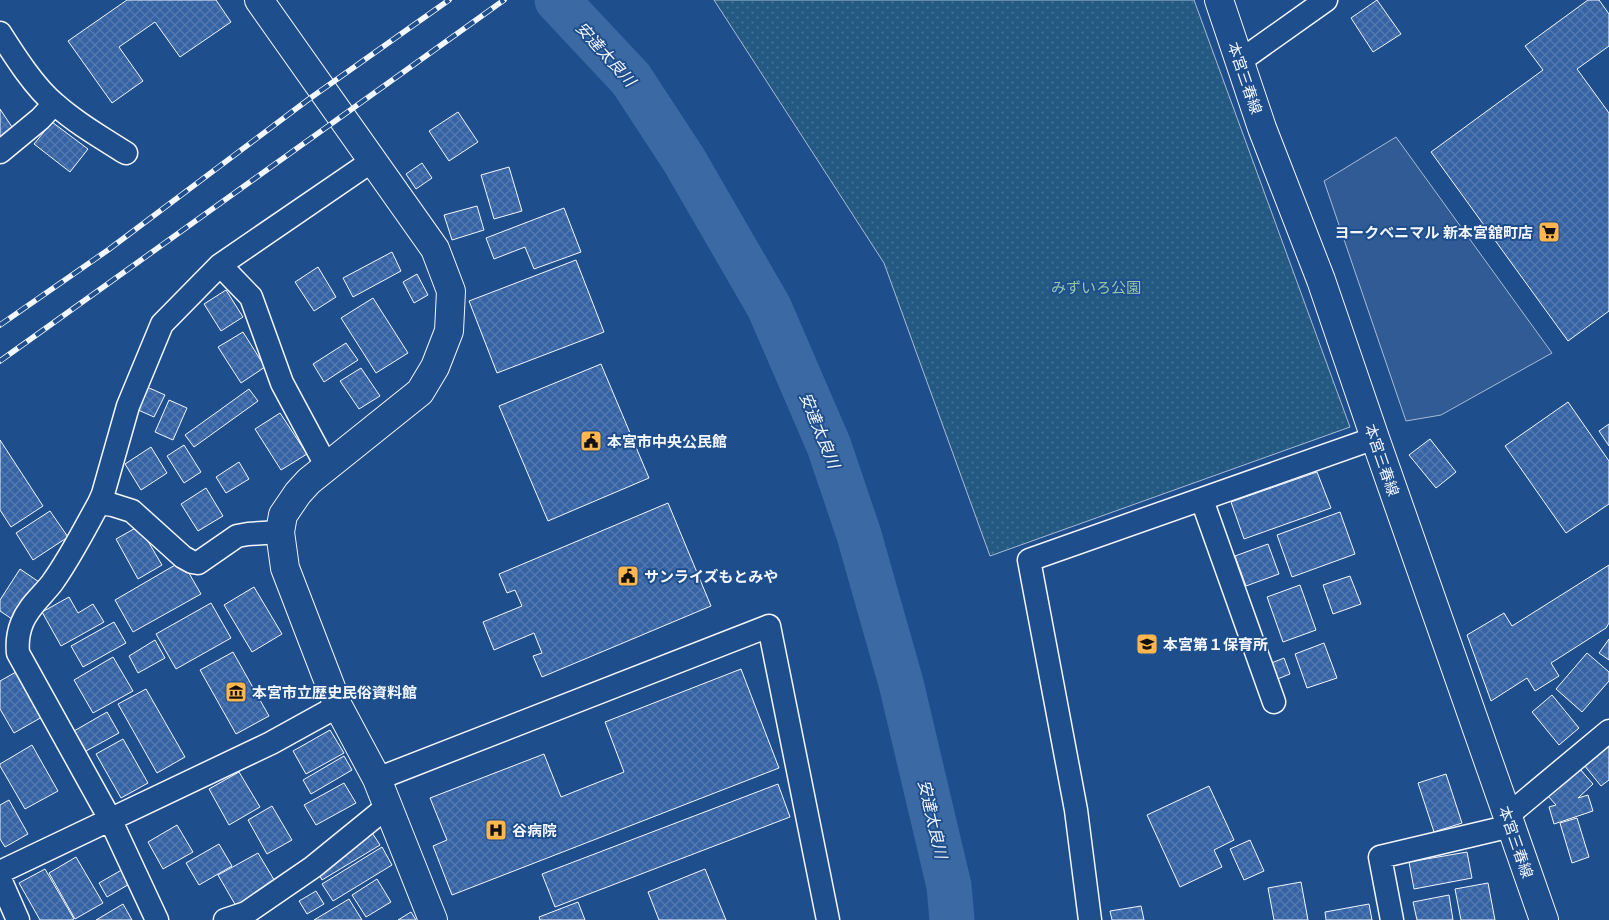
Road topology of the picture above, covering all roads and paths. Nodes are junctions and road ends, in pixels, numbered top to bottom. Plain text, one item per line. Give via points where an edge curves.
1 (259, 0) edge
2 (1219, 0) edge
3 (1326, 0) edge
4 (0, 34) edge
5 (1240, 61) junction
6 (54, 104) junction
7 (0, 152) edge
8 (126, 153) dead end
9 (372, 161) junction
10 (220, 265) junction
11 (1374, 438) junction
12 (327, 467) junction
13 (1202, 500) junction
14 (99, 502) junction
15 (280, 532) junction
16 (1274, 702) dead end
17 (338, 706) junction
18 (1609, 731) edge
19 (377, 779) junction
20 (388, 806) junction
21 (110, 819) junction
22 (1509, 821) junction
23 (0, 872) edge
24 (0, 879) edge
25 (18, 920) edge
26 (157, 920) edge
27 (225, 920) edge
28 (433, 920) edge
29 (828, 920) edge
30 (1090, 920) edge
31 (1392, 920) edge
32 (1544, 920) edge

1 - 9 street
2 - 5 street, 本宮三春線
3 - 5 street
4 - 6 street
5 - 11 street, 本宮三春線 via 1262,128 1321,280
6 - 7 street
6 - 8 street
9 - 10 street
9 - 12 street via 435,249 451,291 449,330 435,367 420,392
10 - 12 street via 250,297 282,383
10 - 14 street via 162,324 128,406
11 - 13 street
11 - 22 street, 本宮三春線
12 - 15 street via 298,492 283,515
13 - 16 street
13 - 30 street via 1029,560 1076,810
14 - 15 street via 132,511 192,562 198,562 237,536
14 - 21 street via 70,556 26,613 17,642 18,653
15 - 17 street via 285,568
17 - 19 street
17 - 21 street via 271,743
18 - 22 street
19 - 20 street
19 - 29 street via 769,626
20 - 27 street via 246,914
20 - 28 street
21 - 23 street
21 - 26 street
22 - 31 street via 1380,857
22 - 32 street, 本宮三春線
24 - 25 street

